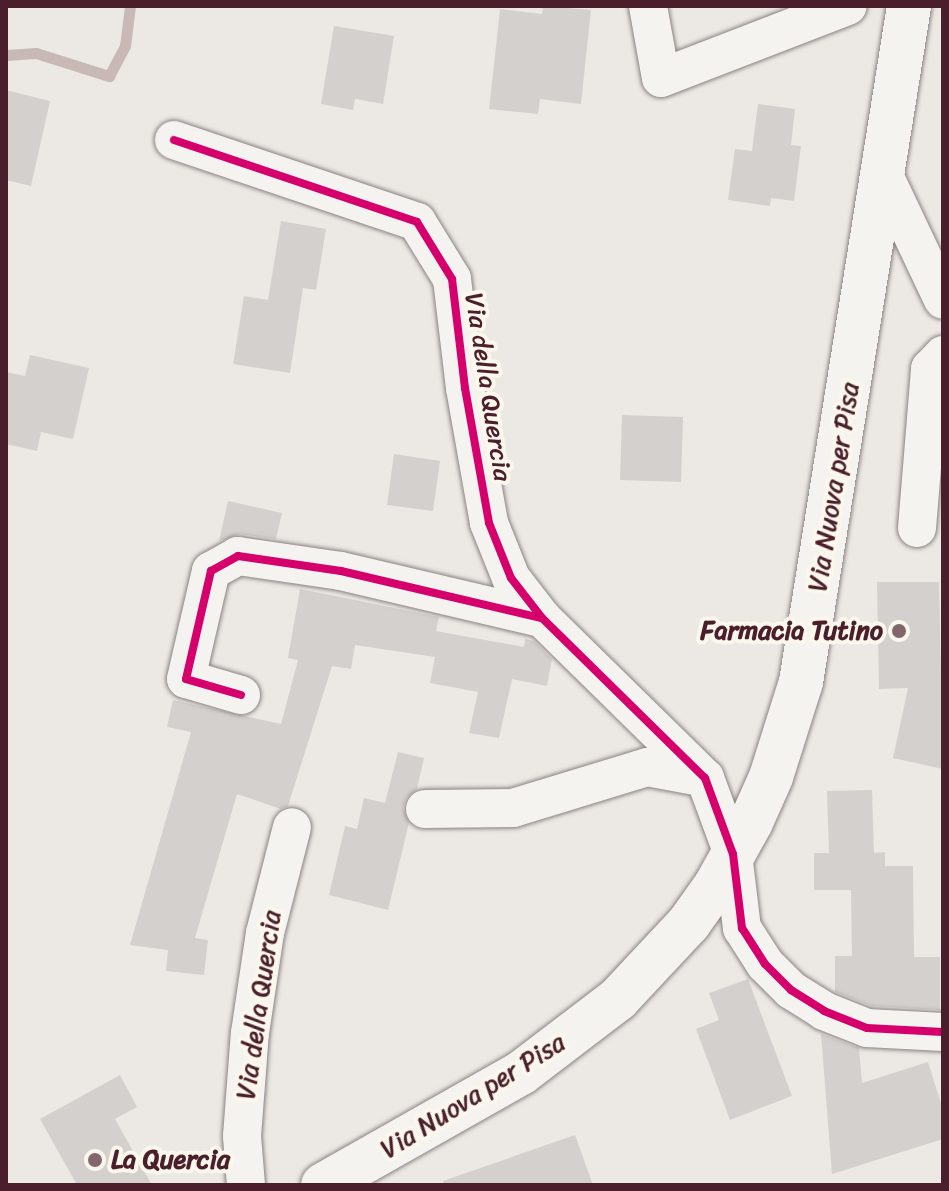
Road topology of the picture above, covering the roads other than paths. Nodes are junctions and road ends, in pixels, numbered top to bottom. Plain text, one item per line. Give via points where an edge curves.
1 (648, 6) edge
2 (848, 6) edge
3 (909, 6) edge
4 (174, 140) dead end
5 (883, 173) junction
6 (943, 300) edge
7 (943, 355) edge
8 (917, 528) dead end
9 (542, 618) junction
10 (241, 695) dead end
11 (705, 778) junction
12 (425, 809) dead end
13 (292, 827) dead end
14 (733, 854) junction
15 (943, 1032) edge
16 (246, 1185) edge
17 (323, 1185) edge

1 - 2 street via 661,78
3 - 5 main road, Via Nuova per Pisa
4 - 9 street, Via della Quercia via 417,222 452,279 489,523 511,578
5 - 6 street
5 - 14 main road, Via Nuova per Pisa via 801,682 771,777
7 - 8 street via 930,369
9 - 10 street via 341,571 238,556 211,571 186,679
9 - 11 street, Via della Quercia
11 - 12 street via 647,767 513,808
11 - 14 street, Via della Quercia
13 - 16 street, Via della Quercia via 265,933 250,1033 242,1136
14 - 15 street, Via della Quercia via 742,928 765,964 791,990 824,1011 867,1028
14 - 17 main road, Via Nuova per Pisa via 689,923 618,999 521,1073

